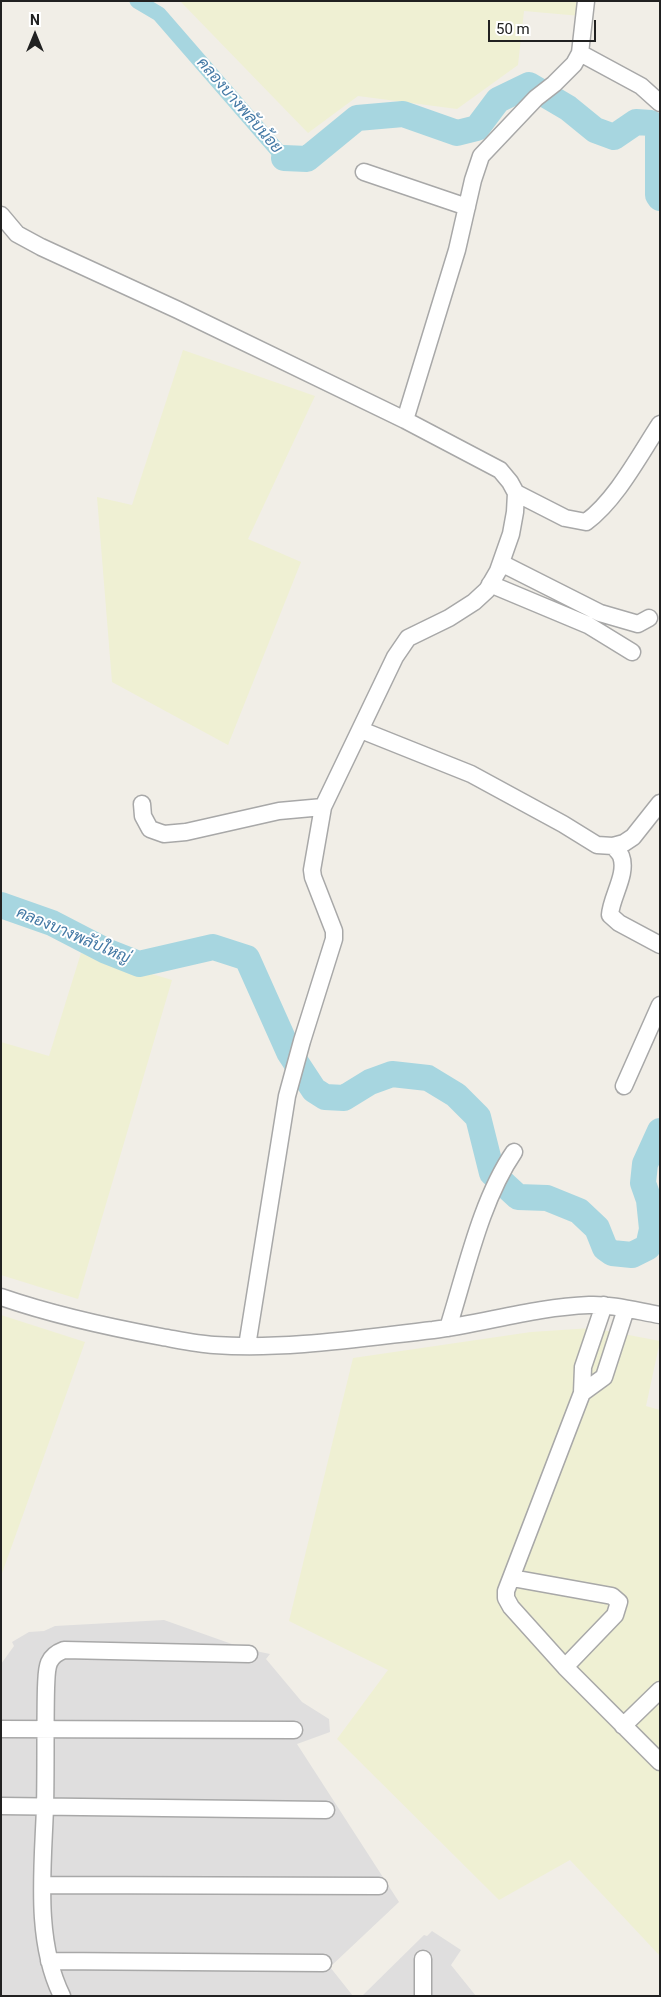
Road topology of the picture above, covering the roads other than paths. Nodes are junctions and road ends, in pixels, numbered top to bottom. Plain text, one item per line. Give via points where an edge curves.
1 (586, 1) edge
2 (580, 53) junction
3 (660, 104) edge
4 (364, 172) dead end
5 (467, 207) junction
6 (1, 215) edge
7 (404, 420) junction
8 (660, 424) edge
9 (516, 493) junction
10 (501, 563) junction
11 (490, 584) junction
12 (649, 618) dead end
13 (632, 652) dead end
14 (361, 730) junction
15 (660, 803) edge
16 (142, 804) dead end
17 (323, 807) junction
18 (613, 846) junction
19 (660, 945) edge
20 (660, 1006) edge
21 (624, 1086) dead end
22 (514, 1152) dead end
23 (1, 1297) edge
24 (597, 1305) junction
25 (626, 1309) junction
26 (660, 1315) edge
27 (448, 1328) junction
28 (247, 1346) junction
29 (582, 1392) junction
30 (512, 1578) junction
31 (248, 1654) dead end
32 (565, 1667) junction
33 (660, 1690) edge
34 (623, 1726) junction
35 (1, 1729) edge
36 (45, 1729) junction
37 (294, 1730) dead end
38 (660, 1762) edge
39 (1, 1806) edge
40 (45, 1807) junction
41 (326, 1810) dead end
42 (43, 1885) junction
43 (379, 1886) dead end
44 (423, 1959) dead end
45 (49, 1961) junction
46 (323, 1963) dead end
47 (62, 1996) edge
48 (423, 1996) edge

1 - 2 street
2 - 3 street via 641,86
2 - 5 street via 574,64 536,98 481,156
4 - 5 street
5 - 7 street via 455,258
6 - 7 street via 17,234 41,248 178,310
7 - 9 street via 500,470
8 - 9 street via 615,492 586,522 565,518
9 - 10 street via 511,534
10 - 11 street
10 - 12 street via 600,613 638,624
11 - 13 street via 588,625
11 - 14 street via 474,602 408,638 394,657
14 - 17 street
14 - 18 street via 471,774 597,845
15 - 18 street via 633,837
16 - 17 street via 143,816 150,829 164,834 279,811
17 - 28 street via 312,870 334,939 287,1096
18 - 19 street via 621,855 622,867 610,915 618,923
20 - 21 street
22 - 27 street via 488,1200
23 - 28 street via 129,1331 212,1345
24 - 25 street
24 - 27 street via 551,1308
24 - 29 street via 583,1367
25 - 26 street
25 - 29 street via 604,1377
27 - 28 street via 333,1342
29 - 30 street
30 - 32 street via 506,1591 511,1607
30 - 32 street via 612,1596 619,1602 615,1615
31 - 36 street via 64,1650 56,1653 47,1665
32 - 34 street
33 - 34 street
34 - 38 street
35 - 36 street
36 - 37 street
36 - 40 street
39 - 40 street
40 - 41 street
40 - 42 street
42 - 43 street
42 - 45 street
44 - 48 street
45 - 46 street
45 - 47 street

